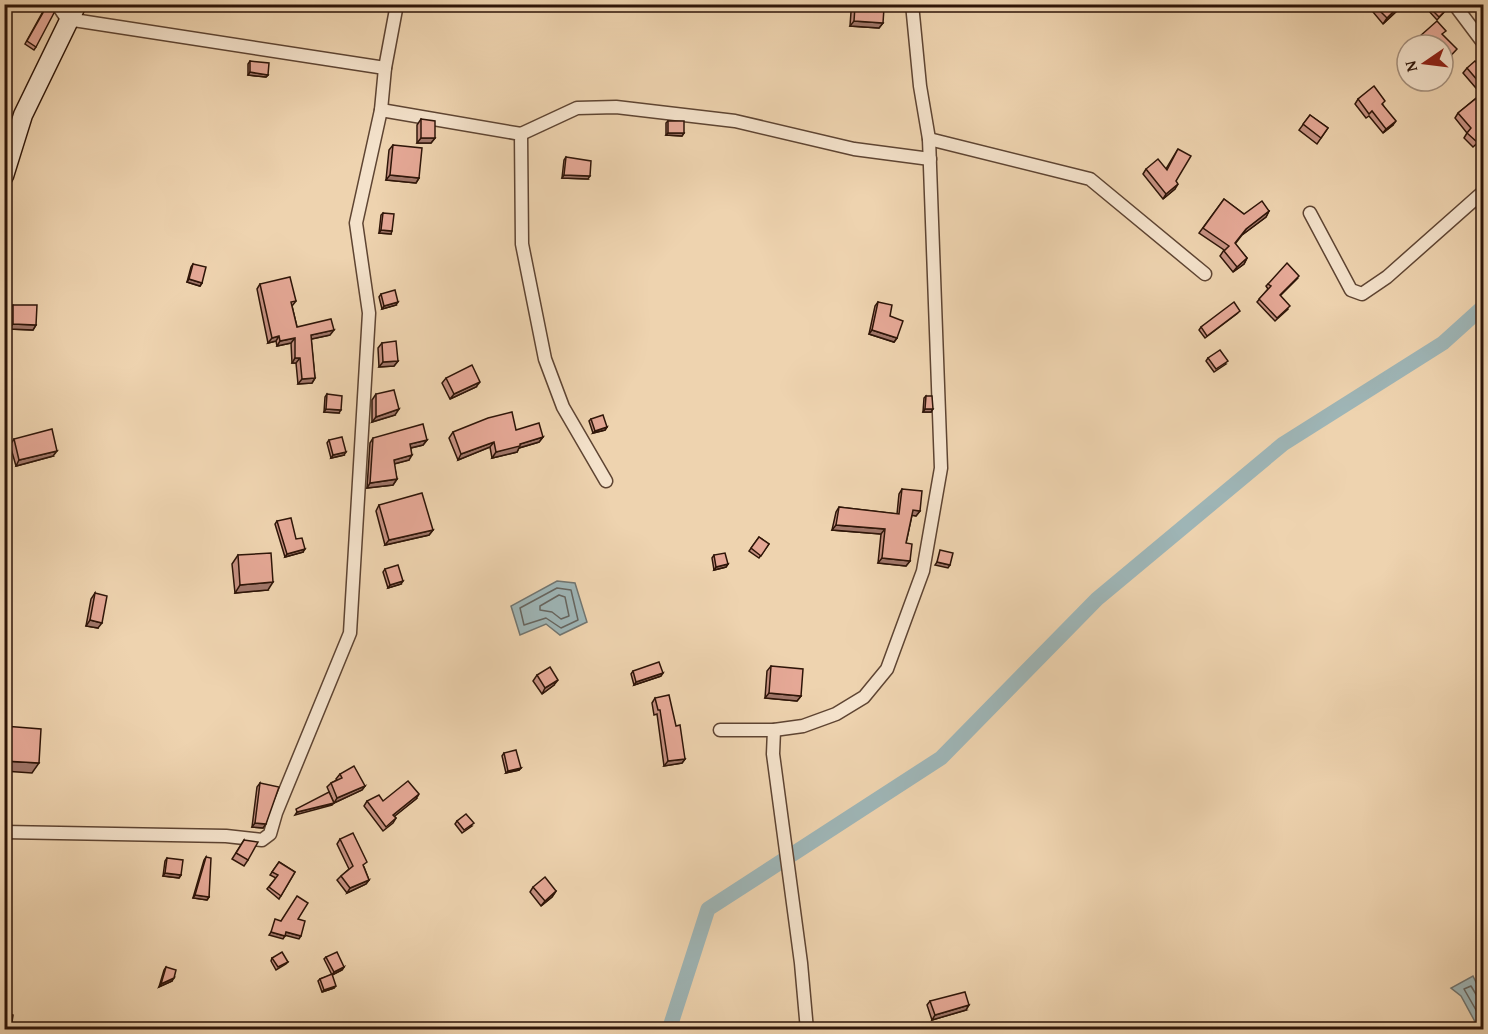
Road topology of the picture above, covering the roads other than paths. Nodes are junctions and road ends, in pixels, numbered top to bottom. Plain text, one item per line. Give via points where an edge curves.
1 (398, 4) edge
2 (912, 4) edge
3 (1454, 4) edge
4 (67, 9) edge
5 (1484, 44) edge
6 (385, 68) junction
7 (381, 110) junction
8 (521, 135) junction
9 (929, 139) junction
10 (930, 159) junction
11 (4, 176) edge
12 (1484, 190) edge
13 (1310, 213) dead end
14 (1205, 274) dead end
15 (606, 482) dead end
16 (720, 730) dead end
17 (774, 730) junction
18 (4, 832) edge
19 (807, 1029) edge

1 - 6 street
2 - 9 street
3 - 5 street
4 - 6 street
4 - 11 main road via 23,115
6 - 7 street
7 - 8 street
7 - 18 street via 356,223 369,314 350,633 270,834 262,840
8 - 10 street via 578,108 616,107 735,121 854,149
8 - 15 street via 522,244 545,359 563,407
9 - 10 street
9 - 14 street via 1090,179
10 - 17 street via 941,468 923,571 887,669 864,697 836,714 803,726
12 - 13 street via 1387,277 1362,294 1351,290
16 - 17 street
17 - 19 street via 773,754

